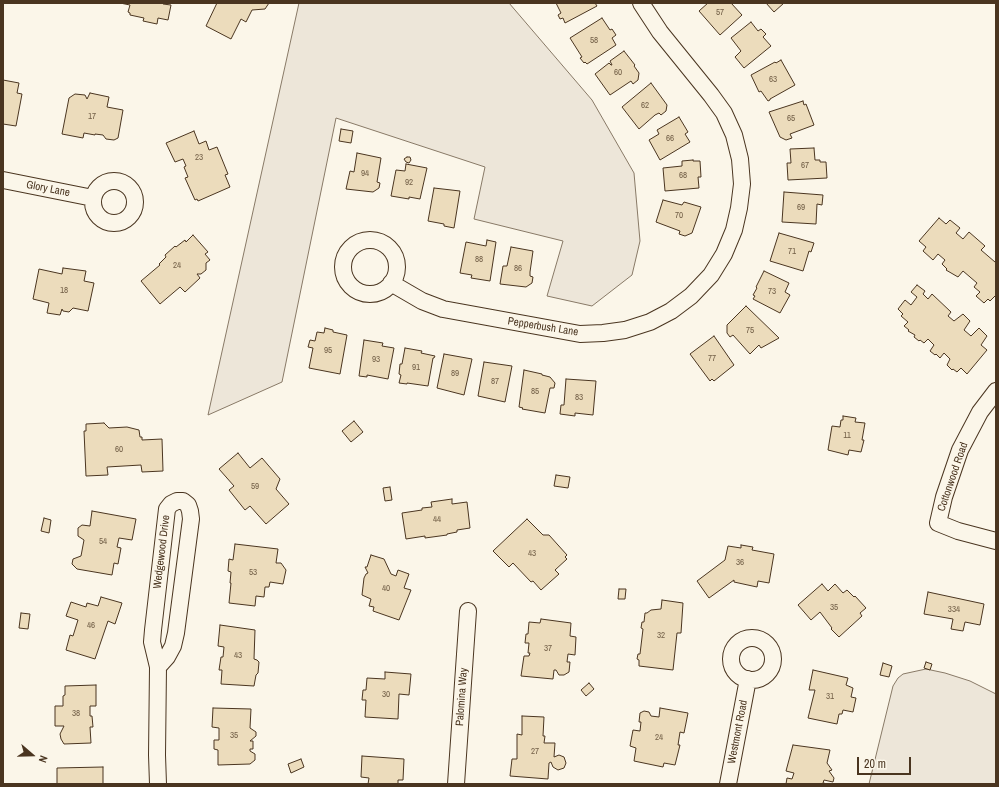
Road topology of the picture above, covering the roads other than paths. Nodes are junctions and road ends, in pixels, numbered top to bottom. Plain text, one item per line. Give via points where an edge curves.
1 (641, 3) edge
2 (3, 180) edge
3 (93, 198) dead end
4 (391, 283) dead end
5 (996, 391) edge
6 (996, 541) edge
7 (468, 611) dead end
8 (158, 667) junction
9 (748, 680) dead end
10 (158, 784) edge
11 (456, 784) edge
12 (728, 784) edge

1 - 4 street, Pepperbush Lane via 660,32 724,113 734,135 740,159 742,184 739,208 734,230 724,254 711,274 691,296 650,322 625,330 580,334 443,309 422,302
2 - 3 street, Glory Lane
5 - 6 street, Cottonwood Road via 980,412 960,450 938,523
7 - 11 street, Palomina Way
8 - 8 street, Wedgewood Drive via 173,646 176,633 191,519 188,506 177,500 171,504 166,517 152,642
8 - 10 street, Wedgewood Drive
9 - 12 street, Westmont Road

